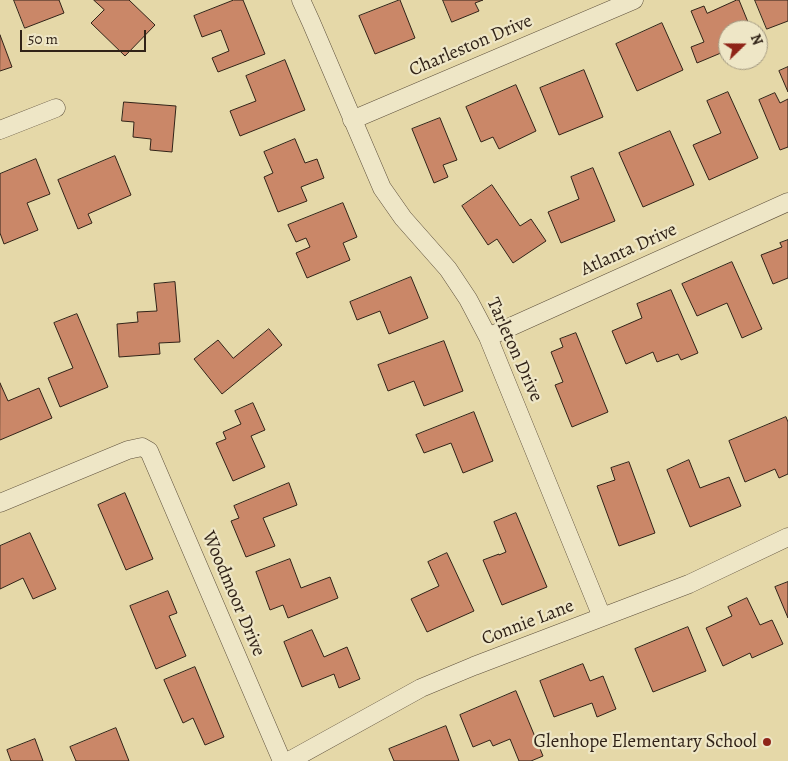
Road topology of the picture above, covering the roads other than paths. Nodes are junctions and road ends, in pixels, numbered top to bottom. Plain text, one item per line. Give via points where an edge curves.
1 (301, 0) edge
2 (634, 0) edge
3 (56, 108) dead end
4 (352, 120) junction
5 (0, 130) edge
6 (788, 202) edge
7 (488, 337) junction
8 (0, 503) edge
9 (788, 537) edge
10 (602, 618) junction
11 (282, 761) edge
12 (288, 761) edge

1 - 4 street, Tarleton Drive
2 - 4 street, Charleston Drive
3 - 5 street
4 - 7 street, Tarleton Drive via 382,188 403,218 448,269
6 - 7 street, Atlanta Drive
7 - 10 street, Tarleton Drive
8 - 11 street, Woodmoor Drive via 128,450 142,447 149,451
9 - 10 street, Connie Lane via 690,584
10 - 12 street, Connie Lane via 421,688

